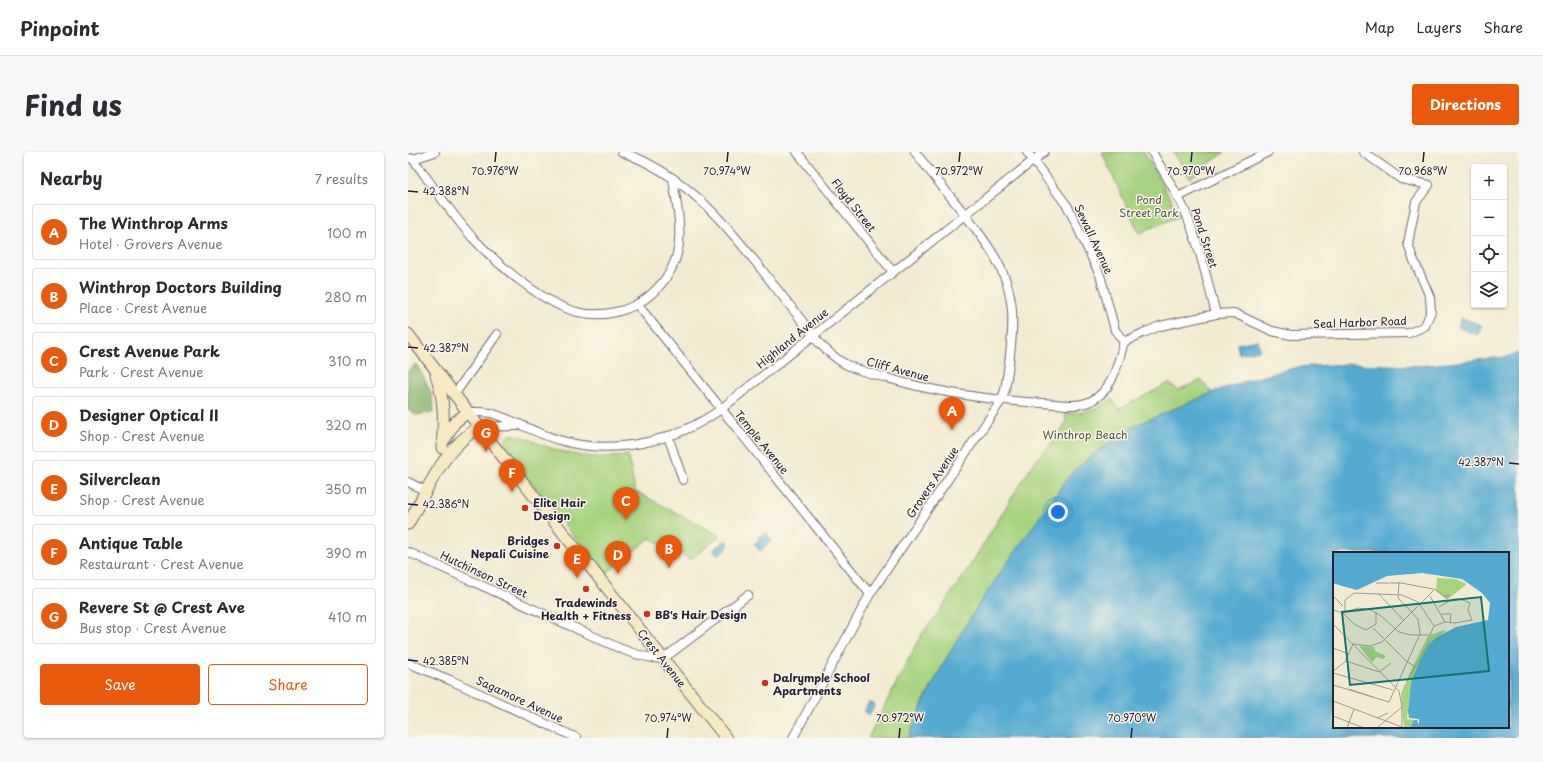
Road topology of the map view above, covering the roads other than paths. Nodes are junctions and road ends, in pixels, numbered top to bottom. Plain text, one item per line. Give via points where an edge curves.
1 (622, 152) edge
2 (797, 152) edge
3 (915, 152) edge
4 (1027, 152) edge
5 (1044, 152) edge
6 (1152, 152) edge
7 (1268, 152) edge
8 (1363, 152) edge
9 (432, 153) edge
10 (411, 158) edge
11 (1033, 160) junction
12 (673, 179) junction
13 (1178, 197) junction
14 (965, 215) junction
15 (893, 272) junction
16 (637, 304) junction
17 (1216, 314) junction
18 (408, 334) edge
19 (497, 334) dead end
20 (814, 335) junction
21 (1124, 342) junction
22 (432, 366) junction
23 (454, 395) junction
24 (1002, 401) junction
25 (721, 409) junction
26 (468, 412) junction
27 (520, 425) junction
28 (479, 427) junction
29 (668, 436) junction
30 (442, 448) junction
31 (439, 467) junction
32 (683, 480) dead end
33 (408, 482) edge
34 (426, 492) junction
35 (408, 524) edge
36 (408, 552) edge
37 (870, 594) junction
38 (748, 595) dead end
39 (663, 659) junction
40 (408, 663) edge
41 (577, 738) edge
42 (726, 738) edge
43 (793, 738) edge

1 - 12 street, Cliff Avenue
2 - 15 street, Floyd Street
3 - 14 street, Grovers Avenue
4 - 11 street, Sewall Avenue
5 - 11 street, Highland Avenue
6 - 13 street, Pond Street
7 - 13 street
8 - 17 street, Seal Harbor Road via 1401,179 1429,185 1416,202 1408,243 1430,297 1431,311 1425,326 1409,333 1291,335 1272,331 1234,313
9 - 10 street
10 - 16 street via 473,238 506,268 541,294 567,308 588,314 611,313
11 - 14 street, Highland Avenue
11 - 21 street, Sewall Avenue via 1068,207 1100,275 1115,330
12 - 16 street via 680,231 676,257 662,284
12 - 20 street, Cliff Avenue via 702,201 726,225
13 - 17 street, Pond Street via 1196,241
14 - 15 street, Highland Avenue
14 - 24 street, Grovers Avenue via 998,261 1010,297 1012,334
15 - 20 street, Highland Avenue
16 - 25 street, Temple Avenue
17 - 21 street via 1156,328
18 - 22 main road, Crest Avenue
19 - 23 street
20 - 24 street, Cliff Avenue via 832,355 851,367 920,387
20 - 25 street, Highland Avenue
21 - 24 street, Cliff Avenue via 1112,381 1105,391 1090,401 1074,405
22 - 23 main road, Crest Avenue
22 - 30 main road via 439,384 443,408
23 - 26 main road, Crest Avenue
24 - 37 street, Grovers Avenue
25 - 29 street, Highland Avenue via 700,422
25 - 37 street, Temple Avenue
26 - 27 street, Highland Avenue via 491,413
26 - 28 main road, Crest Avenue
26 - 30 main road via 453,425
27 - 28 street, Highland Avenue
27 - 29 street, Highland Avenue via 563,441 595,447 631,445
28 - 31 main road via 463,438
28 - 39 main road, Crest Avenue
29 - 32 street
30 - 31 main road
31 - 34 main road
33 - 34 street
34 - 35 main road
36 - 39 street, Hutchinson Street via 619,648
37 - 43 street, Grovers Avenue
38 - 39 street
39 - 42 main road, Crest Avenue
40 - 41 street, Sagamore Avenue

